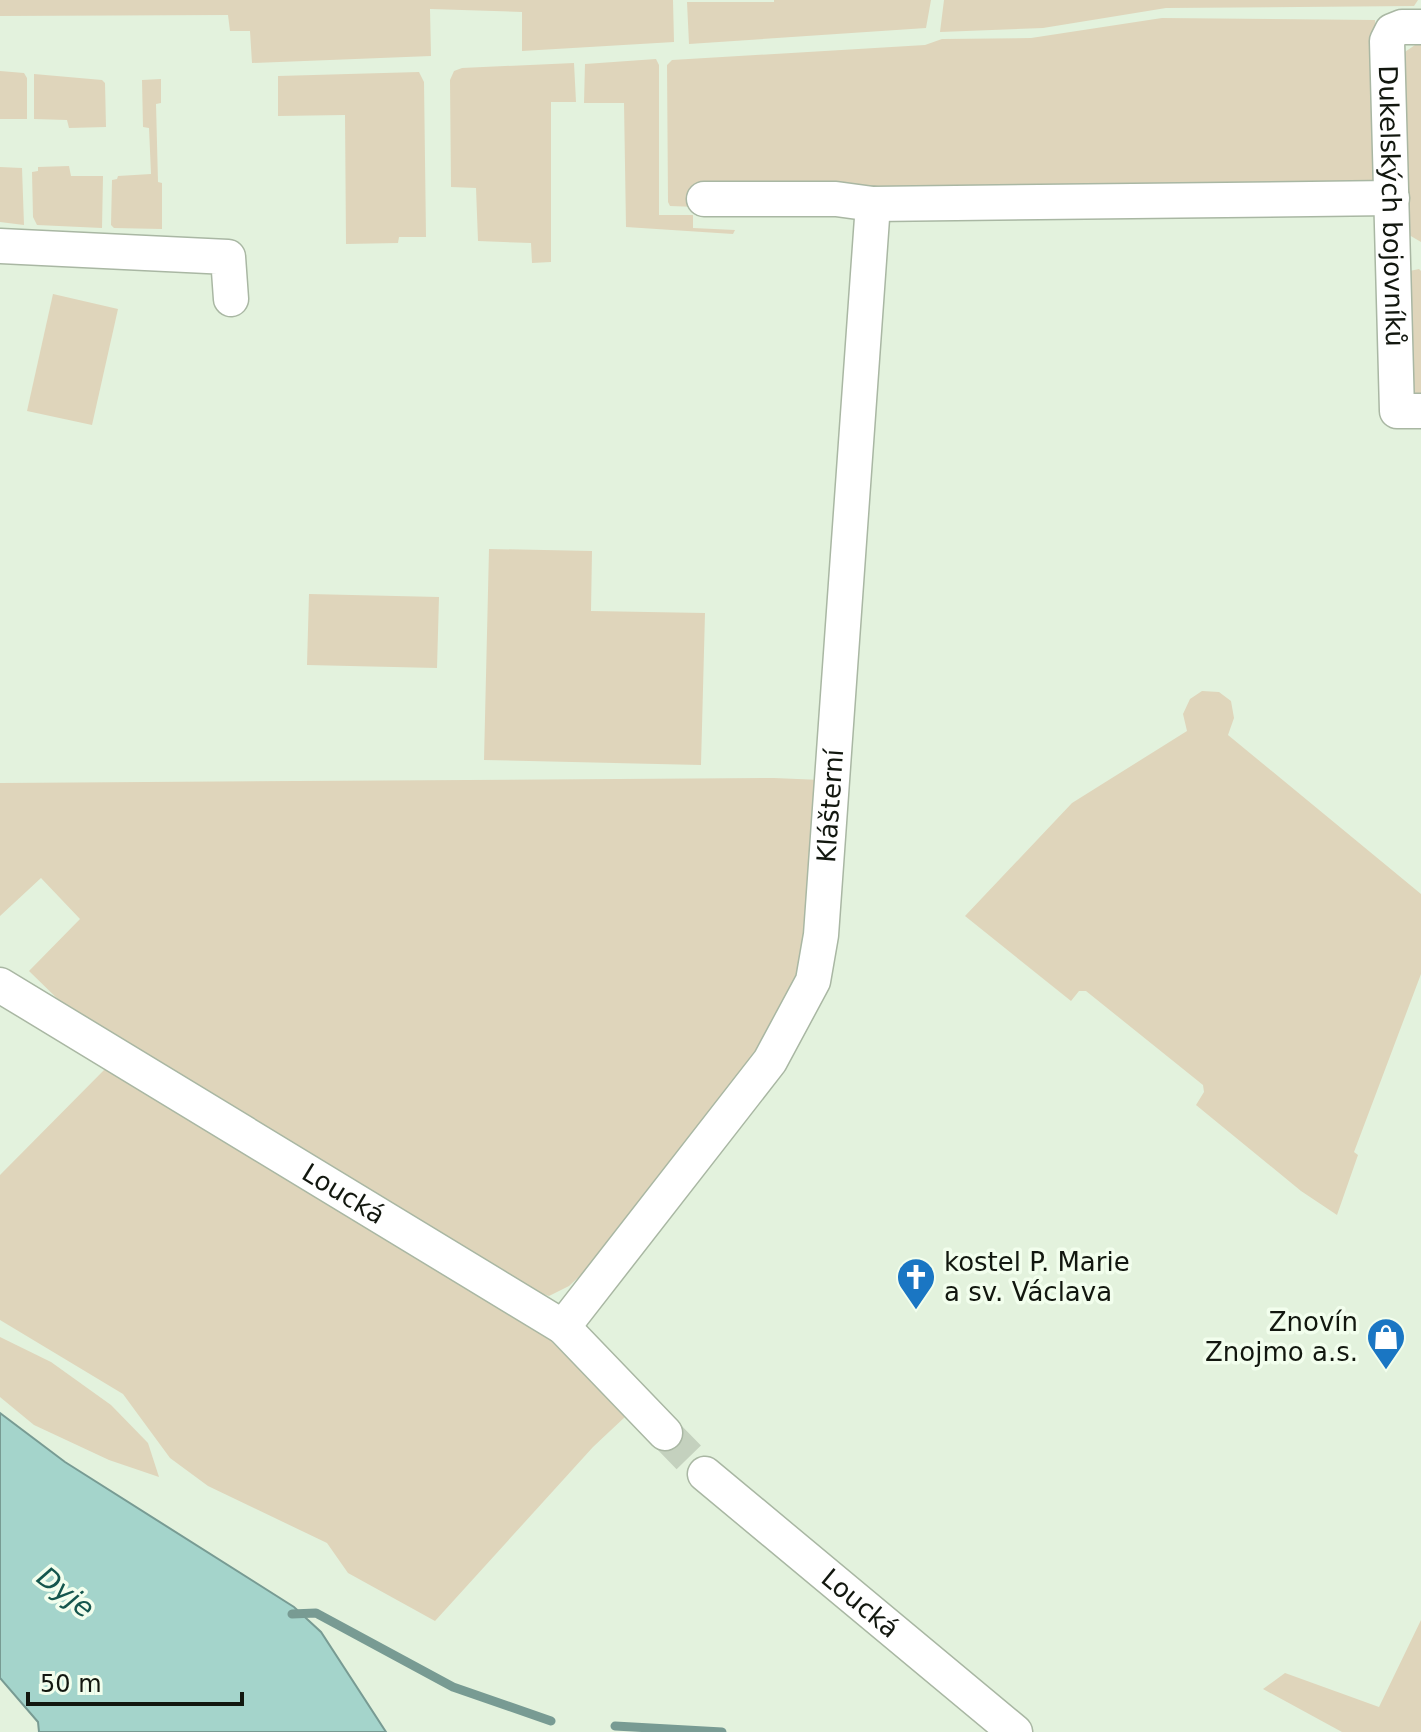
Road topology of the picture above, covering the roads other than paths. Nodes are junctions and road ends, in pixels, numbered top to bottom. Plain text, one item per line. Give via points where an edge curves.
1 (1421, 27) edge
2 (1392, 198) junction
3 (704, 199) dead end
4 (873, 204) junction
5 (0, 246) edge
6 (231, 299) dead end
7 (1409, 411) edge
8 (0, 985) edge
9 (563, 1327) junction
10 (665, 1433) tunnel mouth
11 (705, 1474) tunnel mouth
12 (1015, 1732) edge

1 - 2 street, Dukelských bojovníků via 1392,31 1387,41
2 - 4 street
2 - 7 street, Dukelských bojovníků
3 - 4 street
4 - 9 street, Klášterní via 821,935 813,981 770,1061
5 - 6 street via 228,257
8 - 9 street, Loucká
9 - 10 street, Loucká
11 - 12 street, Loucká

